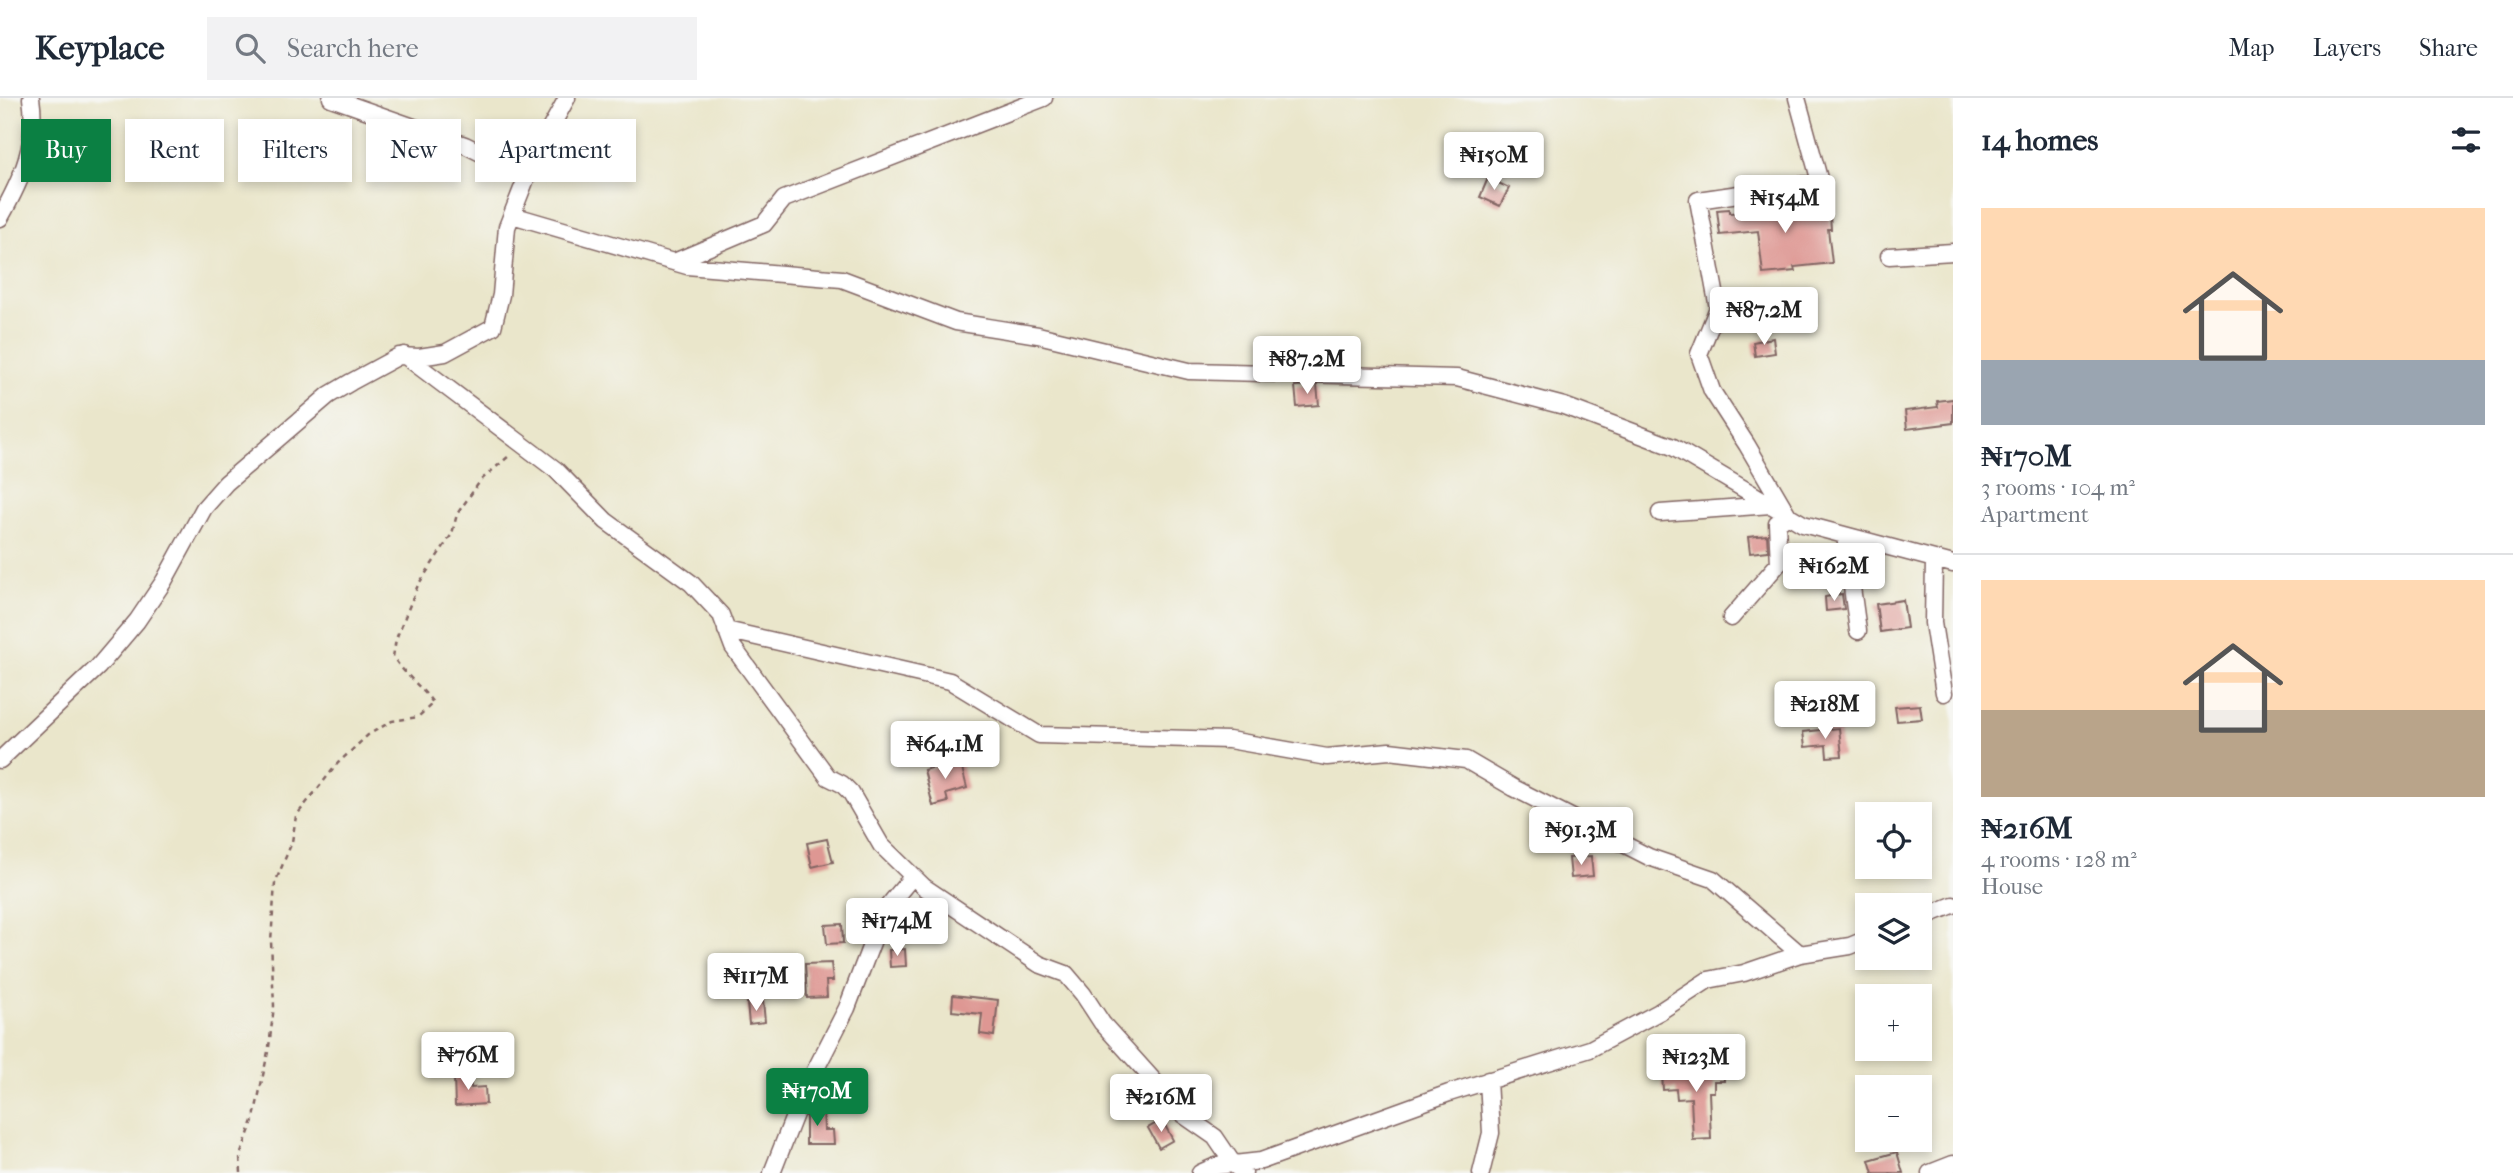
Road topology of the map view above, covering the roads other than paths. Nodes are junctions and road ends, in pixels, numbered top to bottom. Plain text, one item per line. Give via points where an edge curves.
1 (32, 98) edge
2 (331, 98) edge
3 (568, 98) edge
4 (1044, 98) edge
5 (1797, 98) edge
6 (556, 119) edge
7 (475, 150) edge
8 (525, 182) edge
9 (512, 215) junction
10 (0, 218) edge
11 (1953, 252) edge
12 (1889, 256) dead end
13 (674, 262) junction
14 (404, 355) junction
15 (1771, 505) junction
16 (1660, 513) dead end
17 (1788, 515) junction
18 (1845, 536) junction
19 (1934, 559) junction
20 (1953, 564) edge
21 (1731, 618) dead end
22 (726, 630) junction
23 (1858, 631) dead end
24 (1944, 693) dead end
25 (0, 760) edge
26 (912, 877) junction
27 (1953, 905) edge
28 (1932, 913) edge
29 (1855, 944) edge
30 (1800, 954) junction
31 (1488, 1080) junction
32 (1953, 1164) edge
33 (1239, 1169) edge
34 (772, 1173) edge
35 (1200, 1173) edge
36 (1481, 1173) edge
37 (1930, 1173) edge

1 - 10 street via 32,147
2 - 7 street
3 - 6 street
4 - 13 street via 784,199 764,224
5 - 17 street via 1820,182 1699,200 1718,308 1699,354 1712,391
8 - 9 street
9 - 13 street
9 - 14 street via 493,327 445,353
11 - 12 street
13 - 15 street via 842,279 956,322 1038,335 1189,371 1457,378 1564,405 1674,447
14 - 22 street via 556,470 606,521 691,583 721,615
14 - 25 street via 329,395 226,483 204,508 129,630 98,667
15 - 16 street
15 - 17 street
17 - 18 street
17 - 21 street via 1777,523 1779,563
18 - 19 street
18 - 23 street
19 - 20 street
19 - 24 street via 1933,623
22 - 26 street via 733,647 828,777 851,793 881,845
22 - 30 street via 950,681 1039,735 1229,740 1327,757 1389,751 1466,760 1649,857 1713,879
26 - 33 street via 1039,964 1066,974 1179,1112 1215,1137
26 - 34 street via 884,911 847,1008 802,1096
27 - 28 street
29 - 30 street
30 - 31 street via 1708,980 1590,1049
31 - 33 street
31 - 36 street via 1491,1133
32 - 37 street
33 - 35 street via 1216,1166

